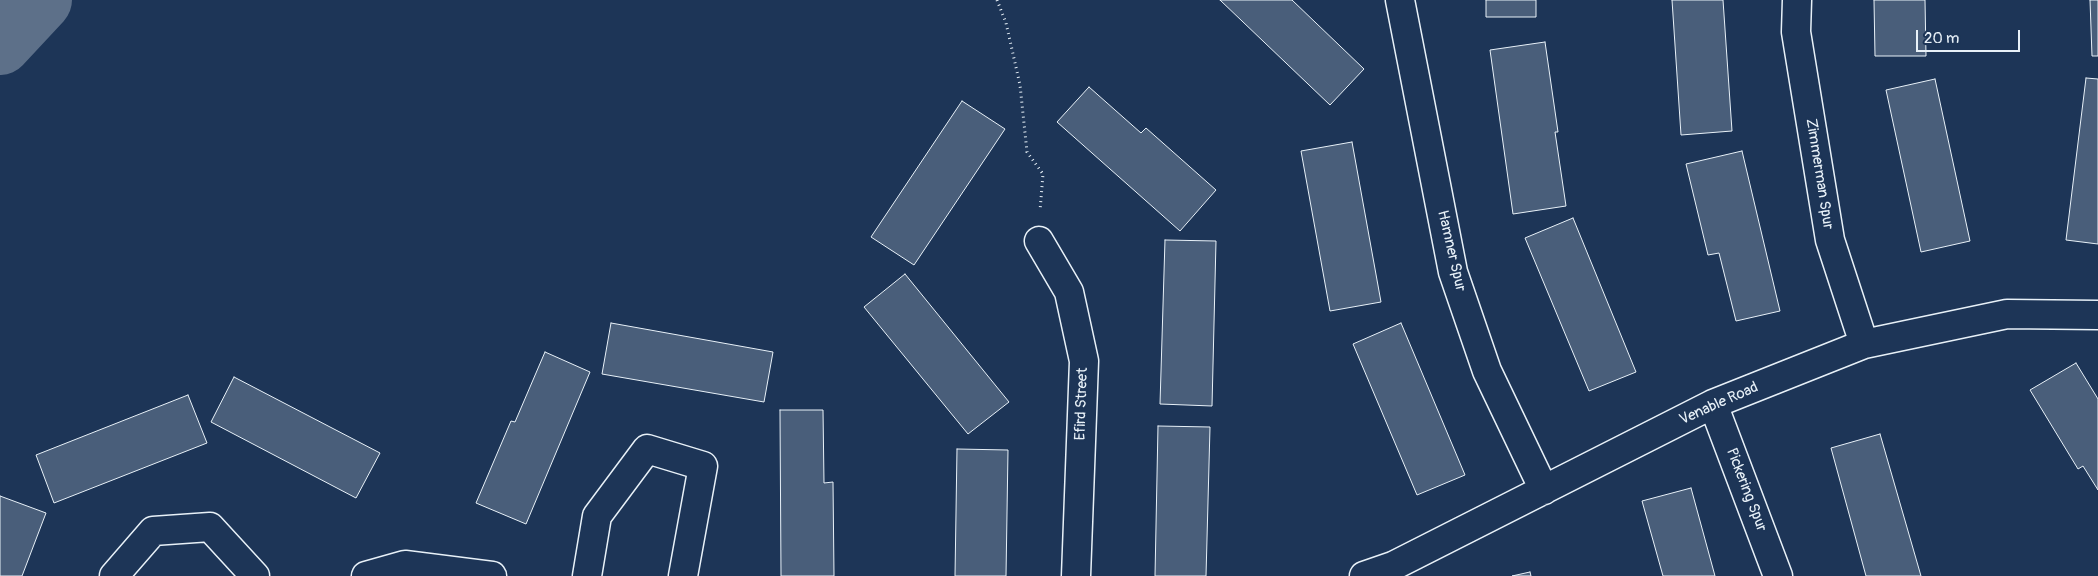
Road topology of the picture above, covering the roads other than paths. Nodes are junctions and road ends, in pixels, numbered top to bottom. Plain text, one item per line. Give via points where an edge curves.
1 (1400, 0) edge
2 (1797, 0) edge
3 (1039, 241) road end
4 (2098, 315) edge
5 (1864, 344) junction
6 (1714, 404) junction
7 (1544, 490) junction
8 (1394, 571) edge
9 (114, 576) edge
10 (255, 576) edge
11 (366, 576) edge
12 (492, 576) edge
13 (587, 576) edge
14 (683, 576) edge
15 (1076, 576) edge
16 (1364, 576) edge
17 (1778, 576) edge

1 - 7 street, Hamner Spur via 1453,272 1487,370
2 - 5 street, Zimmerman Spur via 1796,32 1830,240
3 - 15 street, Efird Street via 1069,292 1084,361
4 - 5 street, Venable Road via 2007,314
5 - 6 street, Venable Road
6 - 7 street, Venable Road
6 - 17 street, Pickering Spur
7 - 8 street, Venable Road
8 - 16 street, Venable Road
9 - 10 street via 153,531 210,527
11 - 12 street via 405,565
13 - 14 street via 598,516 647,449 703,466

